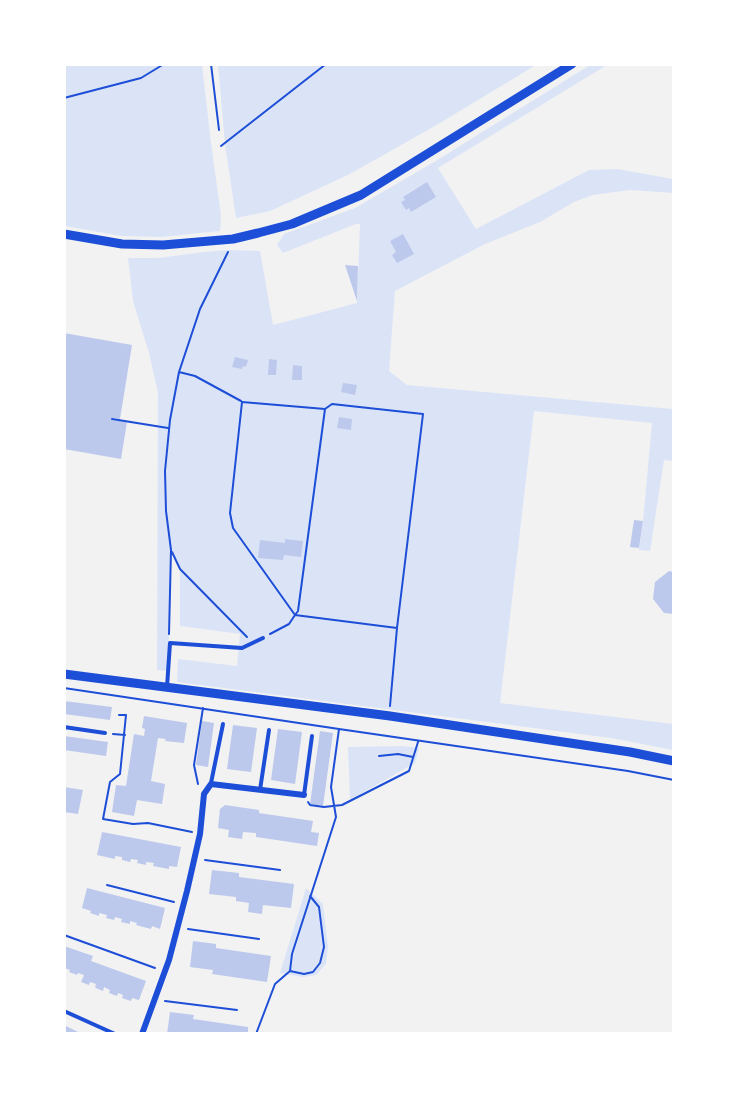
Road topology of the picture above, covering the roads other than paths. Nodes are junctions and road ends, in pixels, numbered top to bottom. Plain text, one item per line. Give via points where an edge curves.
1 (572, 64) edge
2 (64, 234) edge
3 (263, 638) road end
4 (64, 674) edge
5 (167, 688) junction
6 (223, 724) dead end
7 (64, 727) edge
8 (269, 730) dead end
9 (105, 733) dead end
10 (312, 736) dead end
11 (674, 761) edge
12 (211, 784) junction
13 (260, 790) junction
14 (304, 795) joint
15 (64, 1011) edge
16 (115, 1034) edge
17 (142, 1034) edge

1 - 2 street via 361,195 292,224 258,234 164,245 122,244
3 - 5 lane via 242,648 170,643
4 - 5 street
5 - 11 street via 390,716
6 - 12 lane
7 - 9 lane
8 - 13 lane
10 - 14 lane
12 - 13 street
12 - 17 street via 204,794 200,834 178,928
13 - 14 street
15 - 16 lane

